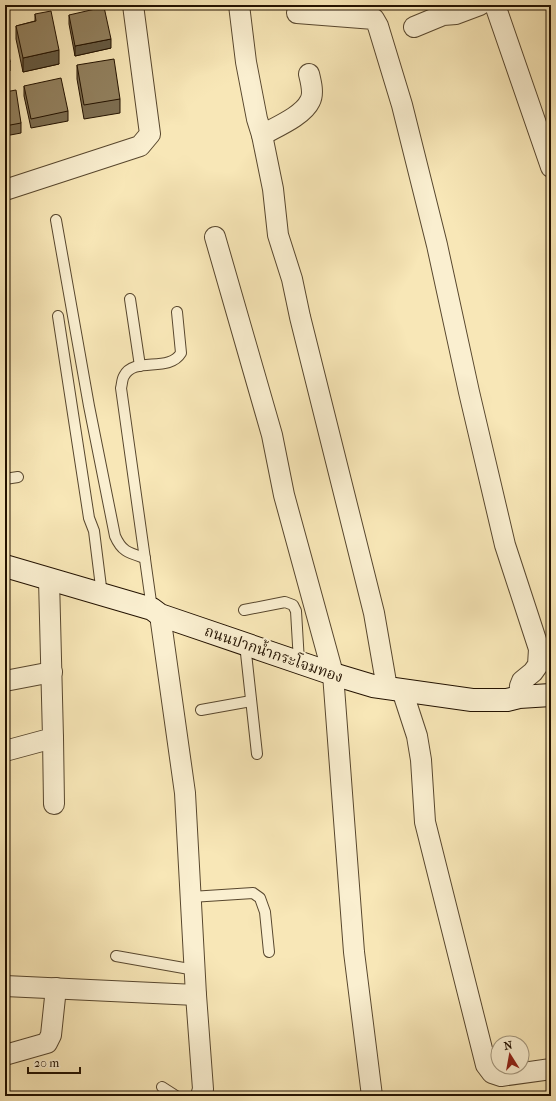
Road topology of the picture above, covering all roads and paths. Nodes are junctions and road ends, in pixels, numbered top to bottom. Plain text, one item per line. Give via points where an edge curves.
1 (133, 5) edge
2 (239, 5) edge
3 (480, 5) edge
4 (495, 5) edge
5 (297, 13) dead end
6 (414, 27) dead end
7 (310, 74) dead end
8 (262, 135) junction
9 (551, 167) edge
10 (5, 190) edge
11 (56, 220) dead end
12 (215, 237) dead end
13 (130, 298) dead end
14 (177, 312) dead end
15 (58, 316) dead end
16 (140, 366) junction
17 (18, 477) dead end
18 (5, 478) edge
19 (145, 558) junction
20 (5, 566) edge
21 (49, 579) junction
22 (102, 595) junction
23 (244, 610) dead end
24 (156, 612) junction
25 (245, 644) junction
26 (299, 662) junction
27 (52, 672) junction
28 (333, 674) junction
29 (5, 681) edge
30 (394, 689) junction
31 (551, 695) edge
32 (519, 697) junction
33 (251, 701) junction
34 (201, 710) dead end
35 (53, 738) junction
36 (5, 751) edge
37 (257, 754) dead end
38 (54, 804) dead end
39 (191, 897) junction
40 (269, 952) dead end
41 (116, 956) dead end
42 (195, 970) junction
43 (5, 986) edge
44 (56, 988) junction
45 (196, 995) junction
46 (5, 1055) edge
47 (551, 1069) edge
48 (162, 1087) dead end
49 (176, 1096) edge
50 (201, 1096) edge
51 (372, 1096) edge

1 - 10 street via 150,134 140,146
2 - 8 street via 246,62
3 - 6 street via 456,14 443,15
4 - 9 street
5 - 32 street via 374,19 378,26 402,105 435,238 505,545 539,649 538,665 522,682
7 - 8 street via 311,101 301,113
8 - 30 street via 273,189 278,235 292,279
11 - 19 lane via 115,536 127,553
12 - 28 street via 272,435 284,495
13 - 16 lane
14 - 16 lane via 181,353 171,362
15 - 22 lane via 88,510 94,531
16 - 19 lane via 129,370 121,388
17 - 18 lane
19 - 24 lane
20 - 21 street, ถนนปากน้ำกระโจมทอง
21 - 22 street, ถนนปากน้ำกระโจมทอง
21 - 27 street
22 - 24 street, ถนนปากน้ำกระโจมทอง
23 - 26 lane via 285,602 293,605 296,611
24 - 25 street, ถนนปากน้ำกระโจมทอง
24 - 39 street via 185,793
25 - 26 street, ถนนปากน้ำกระโจมทอง
25 - 33 lane
26 - 28 street, ถนนปากน้ำกระโจมทอง
27 - 29 street
27 - 35 street
28 - 30 street, ถนนปากน้ำกระโจมทอง via 373,686
28 - 51 street via 354,952
30 - 32 street, ถนนปากน้ำกระโจมทอง via 472,700 507,700
30 - 47 street via 418,742 427,828 486,1065 492,1073 501,1076
31 - 32 street, ถนนปากน้ำกระโจมทอง
33 - 34 lane
33 - 37 lane
35 - 36 street
35 - 38 street
39 - 40 lane via 239,893 256,895 260,898 265,912
39 - 42 street
41 - 42 lane
42 - 45 street
43 - 44 street
44 - 45 street
44 - 46 street via 51,1035 47,1043
45 - 50 street via 204,1088
48 - 49 lane

